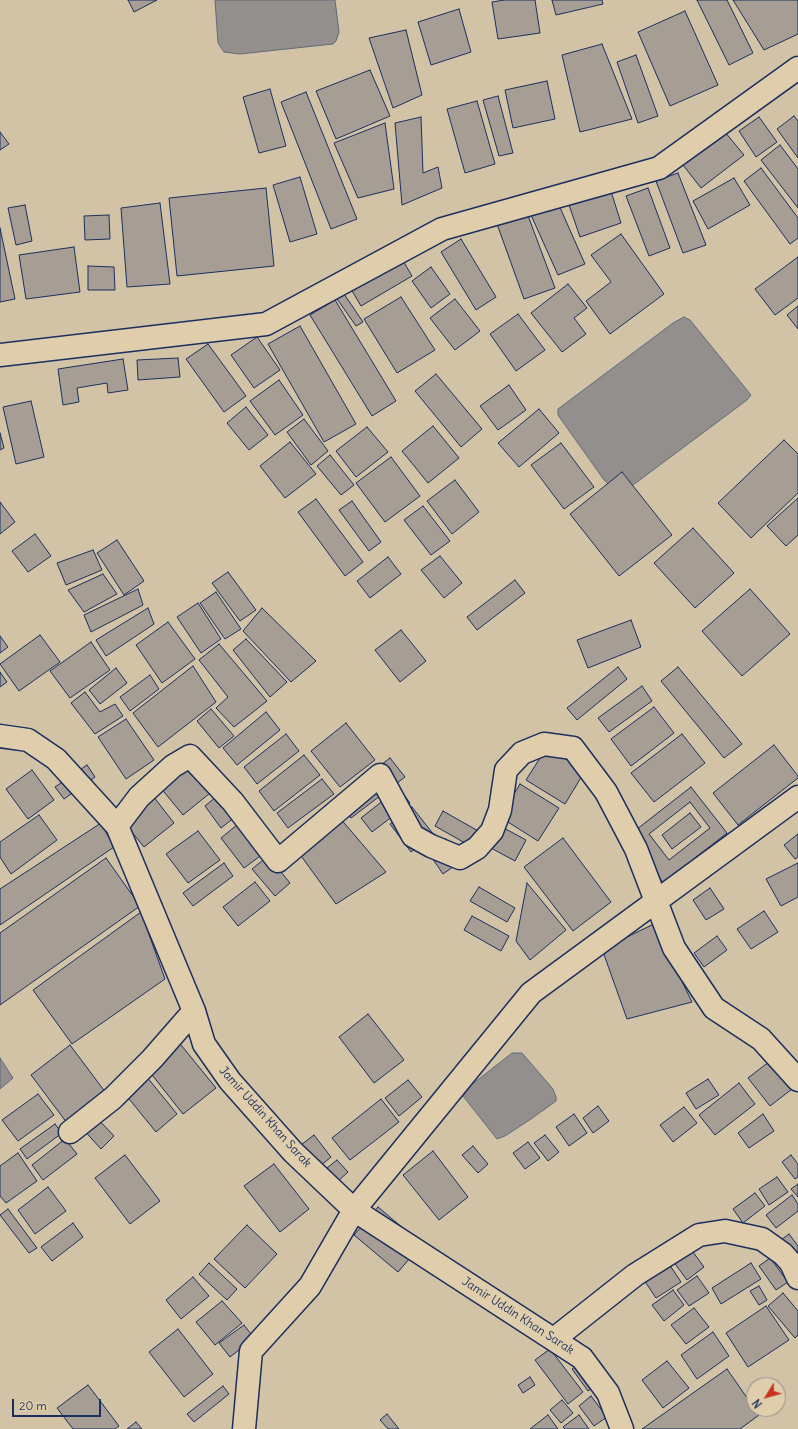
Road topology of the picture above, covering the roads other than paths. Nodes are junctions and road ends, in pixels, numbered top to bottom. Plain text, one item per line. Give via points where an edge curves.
1 (798, 68) edge
2 (0, 355) edge
3 (0, 736) edge
4 (798, 797) edge
5 (117, 826) junction
6 (656, 901) junction
7 (194, 1011) junction
8 (798, 1080) edge
9 (70, 1132) dead end
10 (354, 1210) junction
11 (798, 1278) edge
12 (554, 1339) junction
13 (244, 1429) edge
14 (622, 1429) edge

1 - 2 street via 659,168 442,229 266,324
3 - 5 street, Jamir Uddin Khan Sarak via 28,740 56,759
4 - 6 street
5 - 6 street via 139,797 173,766 190,756 232,802 278,861 380,775 412,836 460,858 478,848 492,831 500,810 506,770 522,753 544,744 573,748 606,792 636,849
5 - 7 street, Jamir Uddin Khan Sarak
6 - 8 street via 674,948 714,1008 761,1039
6 - 10 street via 531,993
7 - 9 street via 113,1098
7 - 10 street, Jamir Uddin Khan Sarak via 204,1044 230,1081 293,1152
10 - 12 street, Jamir Uddin Khan Sarak
10 - 13 street via 310,1286 250,1351
11 - 12 street via 791,1263 783,1254 762,1239 726,1231 699,1235 635,1275
12 - 14 street, Jamir Uddin Khan Sarak via 582,1358 608,1393

